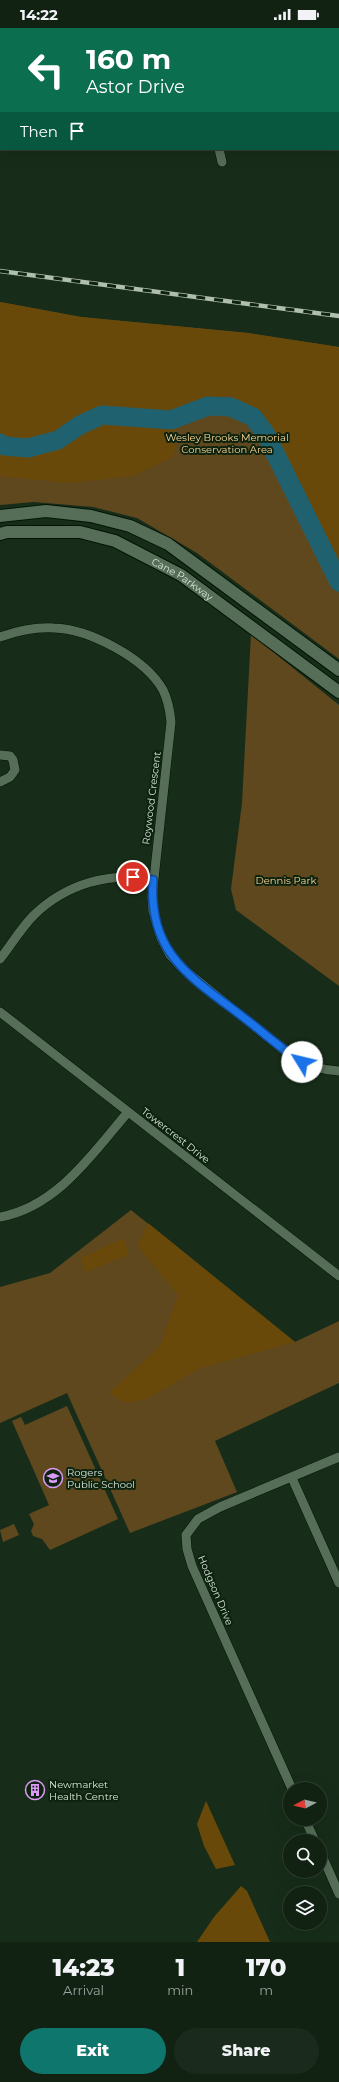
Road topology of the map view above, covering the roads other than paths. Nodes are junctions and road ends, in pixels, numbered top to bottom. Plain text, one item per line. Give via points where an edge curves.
1 (220, 150) edge
2 (222, 162) dead end
3 (0, 516) edge
4 (0, 534) edge
5 (0, 637) edge
6 (339, 670) edge
7 (339, 692) edge
8 (0, 755) edge
9 (0, 782) edge
10 (153, 880) junction
11 (0, 959) edge
12 (0, 1012) edge
13 (339, 1071) edge
14 (128, 1112) junction
15 (0, 1217) edge
16 (339, 1276) edge
17 (339, 1457) edge
18 (292, 1478) junction
19 (339, 1583) edge
20 (289, 1782) edge
21 (327, 1867) edge
22 (339, 1894) edge

1 - 2 street
3 - 6 main road, Cane Parkway via 46,511 91,516 130,526 168,544
4 - 7 main road, Cane Parkway via 80,532 115,541 181,575
5 - 10 street, Roywood Crescent via 23,630 43,628 74,631 112,646 132,659 154,677 163,690 171,722
8 - 9 street via 10,756 15,770 10,777
10 - 11 street via 114,878 90,882 64,892 34,916
10 - 13 street, Roywood Crescent via 152,897 156,925 170,955 181,967 302,1062
12 - 14 street, Towercrest Drive
14 - 15 street via 89,1159 43,1201
14 - 16 street, Towercrest Drive
17 - 18 street, Hodgson Drive
18 - 19 street
18 - 20 street, Hodgson Drive via 220,1507 198,1519 186,1535 192,1566
21 - 22 street

